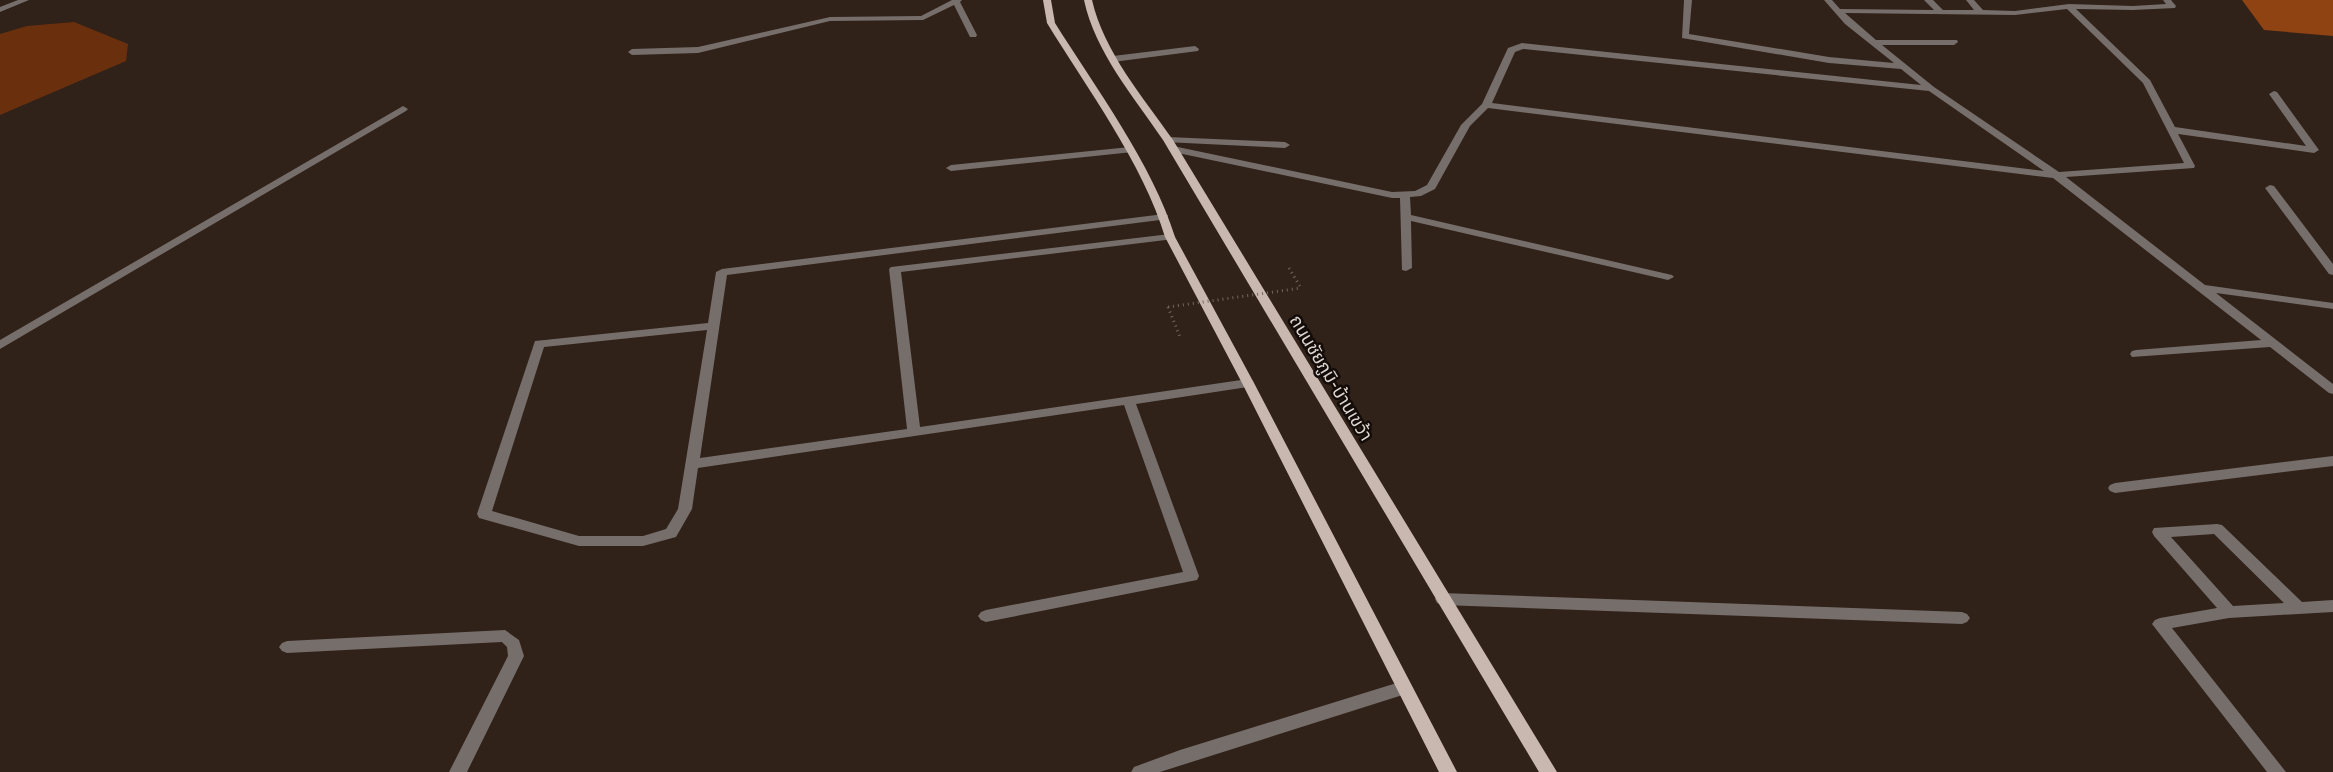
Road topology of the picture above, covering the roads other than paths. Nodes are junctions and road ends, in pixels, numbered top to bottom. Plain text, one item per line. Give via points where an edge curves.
1 (25, 0) edge
2 (957, 0) edge
3 (1047, 0) edge
4 (1088, 0) edge
5 (1688, 0) edge
6 (1828, 0) edge
7 (1928, 0) edge
8 (1970, 0) edge
9 (2168, 0) edge
10 (2069, 6) junction
11 (0, 10) edge
12 (1840, 12) junction
13 (1941, 12) junction
14 (1981, 13) junction
15 (973, 35) dead end
16 (1954, 42) dead end
17 (1875, 43) junction
18 (1195, 49) dead end
19 (632, 52) dead end
20 (1112, 59) junction
21 (1906, 67) junction
22 (1931, 89) junction
23 (2274, 94) dead end
24 (1486, 106) junction
25 (403, 109) dead end
26 (2173, 130) junction
27 (1171, 144) junction
28 (1285, 145) dead end
29 (1130, 150) junction
30 (951, 168) dead end
31 (2056, 175) junction
32 (2270, 188) dead end
33 (1405, 196) junction
34 (1164, 217) junction
35 (1405, 217) junction
36 (1170, 237) junction
37 (1406, 268) dead end
38 (2333, 272) edge
39 (1668, 277) dead end
40 (2204, 288) junction
41 (2333, 306) edge
42 (713, 326) junction
43 (2274, 344) junction
44 (0, 345) edge
45 (2136, 354) dead end
46 (1248, 382) junction
47 (2333, 390) edge
48 (1128, 400) junction
49 (914, 432) junction
50 (2333, 461) edge
51 (692, 464) junction
52 (2115, 488) dead end
53 (1442, 598) junction
54 (2333, 606) edge
55 (2299, 608) junction
56 (2229, 612) junction
57 (986, 616) dead end
58 (1962, 618) dead end
59 (287, 647) dead end
60 (1403, 688) junction
61 (458, 772) edge
62 (1140, 772) edge
63 (1448, 772) edge
64 (1548, 772) edge
65 (2277, 772) edge

1 - 11 street
2 - 15 street
2 - 19 street via 923,18 830,19 698,50
3 - 29 main road via 1051,23
4 - 20 main road, ถนนชัยภูมิ-บ้านเขว้า via 1092,18
5 - 21 street via 1685,36 1829,60
6 - 12 street
7 - 13 street
8 - 14 street
9 - 10 street via 2172,6
10 - 14 street via 2015,13
10 - 26 street via 2147,82
12 - 13 street
12 - 17 street
13 - 14 street
16 - 17 street
17 - 21 street
18 - 20 street
20 - 27 main road, ถนนชัยภูมิ-บ้านเขว้า
21 - 22 street
22 - 24 street via 1522,46 1511,50
22 - 31 street
23 - 26 street via 2314,150
24 - 31 street
24 - 33 street via 1466,125 1431,187 1425,192
25 - 44 street
26 - 31 street via 2190,166
27 - 28 street
27 - 33 street
27 - 53 main road, ถนนชัยภูมิ-บ้านเขว้า
29 - 30 street
29 - 34 main road
31 - 40 street
32 - 38 street
33 - 35 street
34 - 36 main road
34 - 42 street via 722,272
35 - 37 street
35 - 39 street
36 - 46 main road
36 - 49 street via 895,269
40 - 41 street
40 - 43 street
42 - 51 street
42 - 51 street via 539,344 484,514 579,541 643,541 671,533 685,509
43 - 45 street
43 - 47 street
46 - 48 street
46 - 60 main road
48 - 49 street
48 - 57 street via 1192,576
49 - 51 street
50 - 52 street
53 - 58 street
53 - 64 main road, ถนนชัยภูมิ-บ้านเขว้า
54 - 55 street
55 - 56 street
55 - 56 street via 2217,530 2159,532
56 - 65 street via 2160,624
59 - 61 street via 505,636 514,644 516,656
60 - 62 street
60 - 63 main road

